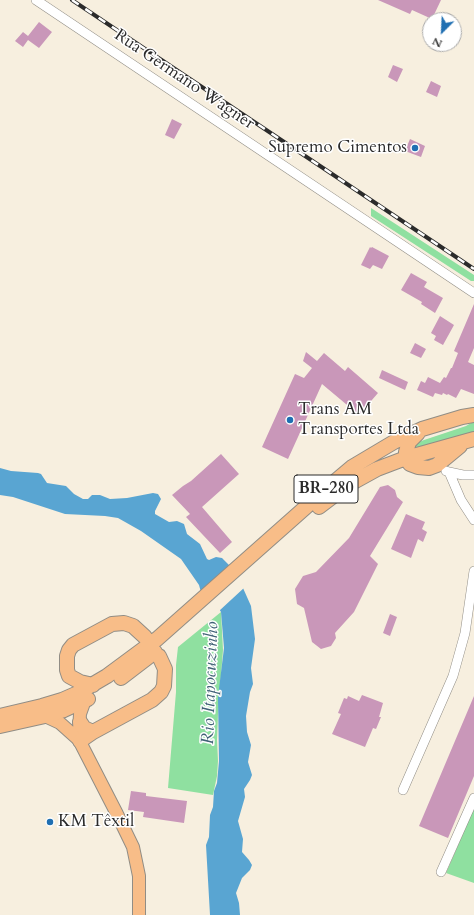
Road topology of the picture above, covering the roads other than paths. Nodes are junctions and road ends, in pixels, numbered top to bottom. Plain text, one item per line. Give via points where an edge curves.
1 (36, 0) edge
2 (474, 293) edge
3 (474, 415) edge
4 (422, 429) junction
5 (471, 440) edge
6 (406, 458) junction
7 (437, 465) junction
8 (449, 472) junction
9 (474, 475) edge
10 (474, 520) edge
11 (244, 568) junction
12 (474, 571) edge
13 (181, 625) junction
14 (145, 637) dead end
15 (159, 656) dead end
16 (93, 685) junction
17 (85, 700) junction
18 (0, 716) edge
19 (45, 716) junction
20 (80, 722) junction
21 (0, 726) edge
22 (93, 732) junction
23 (79, 740) junction
24 (403, 790) dead end
25 (474, 798) edge
26 (441, 872) dead end
27 (139, 915) edge

1 - 2 street, Rua Germano Wagner
3 - 4 highway, BR-280
4 - 6 highway via 409,442
4 - 11 highway, BR-280 via 352,467
5 - 6 highway, BR-280
5 - 7 highway via 453,450
6 - 7 highway via 410,464 418,467 429,468
6 - 11 highway, BR-280 via 376,468 338,492
7 - 8 street
8 - 9 street
8 - 10 street
11 - 13 highway, BR-280
12 - 24 street via 465,632 453,676
13 - 16 highway, BR-280
13 - 17 highway, BR-280 via 138,666
14 - 16 highway via 133,626 124,623 112,624 73,645 67,656 69,676
15 - 22 highway via 165,669 164,686 160,692 152,700
16 - 18 highway, BR-280 via 68,698
17 - 19 highway, BR-280
17 - 20 main road
19 - 21 highway, BR-280
19 - 23 main road via 60,723
20 - 22 highway via 84,728
20 - 23 main road
22 - 23 highway
23 - 27 main road via 133,847 139,876
25 - 26 street

